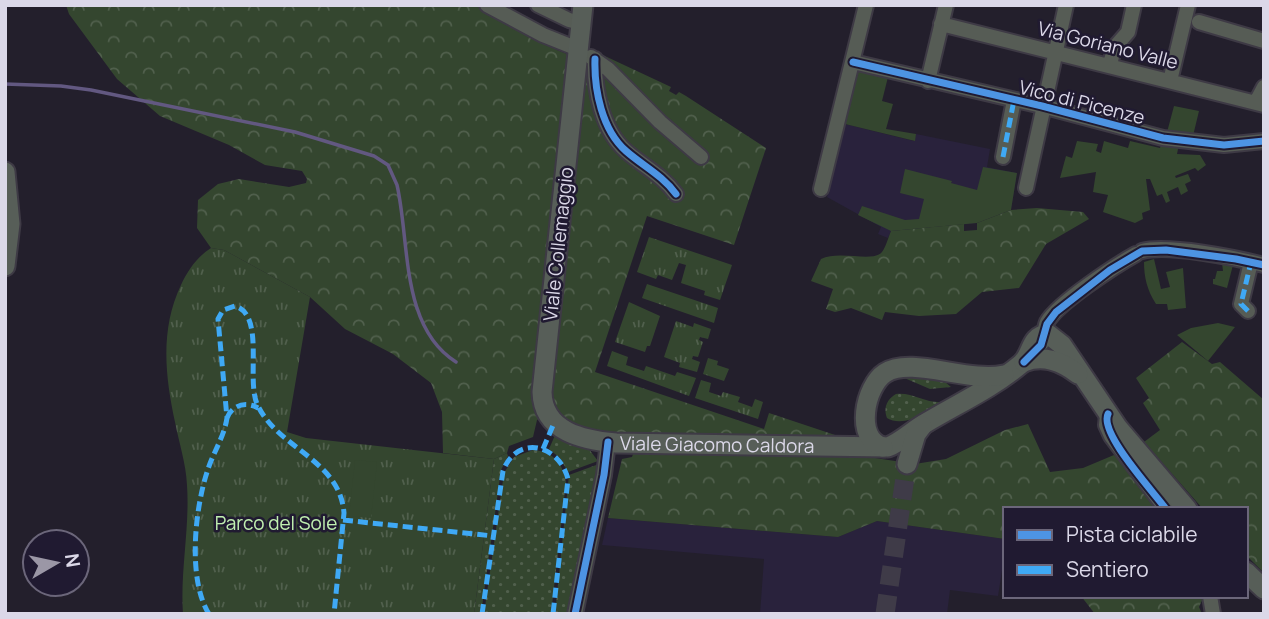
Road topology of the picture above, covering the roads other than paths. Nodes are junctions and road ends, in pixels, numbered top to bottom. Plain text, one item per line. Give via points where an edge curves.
1 (487, 5) edge
2 (538, 5) edge
3 (866, 5) edge
4 (946, 5) edge
5 (1066, 5) edge
6 (1134, 5) edge
7 (582, 14) edge
8 (1190, 17) edge
9 (941, 24) junction
10 (1264, 41) edge
11 (1057, 51) junction
12 (584, 54) junction
13 (853, 62) junction
14 (1110, 65) junction
15 (928, 81) junction
16 (1170, 81) junction
17 (1264, 87) edge
18 (1014, 100) junction
19 (1260, 104) edge
20 (1045, 108) junction
21 (1264, 141) edge
22 (701, 157) dead end
23 (1003, 157) dead end
24 (5, 172) edge
25 (1026, 188) dead end
26 (821, 189) dead end
27 (677, 194) dead end
28 (8, 208) edge
29 (1257, 264) edge
30 (5, 266) edge
31 (1248, 311) dead end
32 (1044, 334) junction
33 (1016, 368) junction
34 (945, 373) junction
35 (1085, 382) junction
36 (867, 410) junction
37 (951, 410) junction
38 (1108, 414) junction
39 (608, 442) junction
40 (889, 446) junction
41 (826, 447) junction
42 (1164, 507) edge
43 (1185, 507) edge
44 (1248, 574) edge
45 (1264, 589) edge
46 (575, 614) edge

1 - 12 street
2 - 7 street
3 - 13 street
4 - 9 street
5 - 11 street
6 - 14 street via 1128,32 1114,48
7 - 12 main road, Viale Collemaggio
8 - 10 street
8 - 16 street
9 - 11 street, Via Goriano Valle
9 - 15 street
11 - 14 street, Via Goriano Valle
11 - 20 street
12 - 22 street via 608,69
12 - 27 street via 613,135
12 - 39 main road, Viale Collemaggio via 542,397 547,413 561,428
13 - 15 street, Vico di Picenze
13 - 26 street
14 - 16 street, Via Goriano Valle
15 - 18 street, Vico di Picenze
16 - 19 street, Via Goriano Valle
17 - 19 street
18 - 20 street, Vico di Picenze
18 - 23 street
20 - 21 street, Vico di Picenze via 1179,141 1224,145
20 - 25 street
24 - 28 main road
28 - 30 main road
29 - 31 street via 1241,304
29 - 32 street via 1153,249 1139,253 1058,310
32 - 33 main road via 1034,340
32 - 35 main road via 1059,341
33 - 34 main road via 980,378
33 - 35 main road via 1037,359 1061,363
33 - 37 main road
34 - 36 main road, Viale Giacomo Caldora via 906,368 887,372 876,382
34 - 37 main road via 954,379 958,391 958,403
35 - 38 main road
36 - 40 main road via 869,435 876,444
36 - 41 main road, Viale Giacomo Caldora via 852,437
37 - 40 main road via 925,423 916,434 907,464 905,455
38 - 42 street via 1105,422 1111,436
38 - 43 main road
39 - 41 main road, Viale Giacomo Caldora
39 - 46 street
40 - 41 main road, Viale Giacomo Caldora
44 - 45 main road

